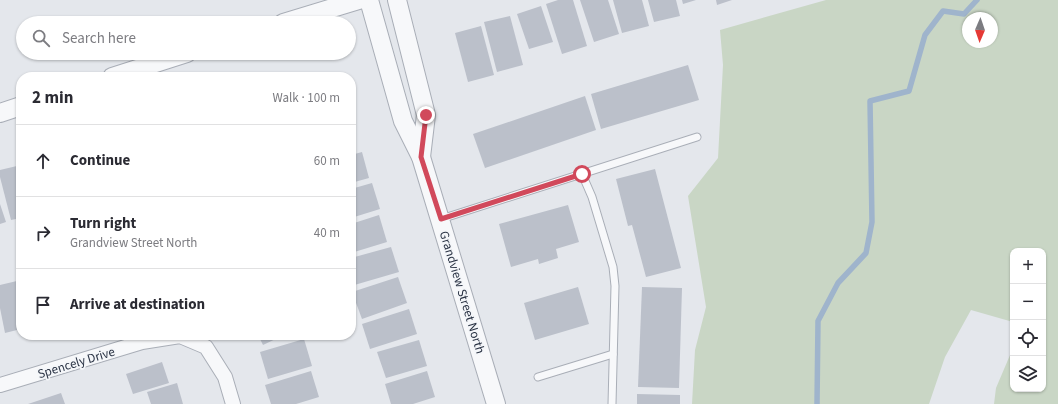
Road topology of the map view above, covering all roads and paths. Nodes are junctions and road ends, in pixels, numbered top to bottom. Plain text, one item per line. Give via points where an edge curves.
1 (359, 0) edge
2 (369, 0) edge
3 (397, 0) edge
4 (307, 16) edge
5 (165, 60) edge
6 (128, 72) edge
7 (16, 108) edge
8 (0, 113) edge
9 (697, 137) dead end
10 (421, 157) junction
11 (582, 174) junction
12 (441, 219) junction
13 (155, 340) edge
14 (189, 340) edge
15 (613, 354) junction
16 (538, 377) dead end
17 (0, 385) edge
18 (233, 404) edge
19 (496, 404) edge
20 (612, 404) edge

1 - 4 street
2 - 10 street, Grandview Street North via 403,121
3 - 10 street, Grandview Street North via 426,115
5 - 6 street
7 - 8 street
9 - 11 lane
10 - 12 street, Grandview Street North
11 - 12 lane
11 - 15 lane via 592,197 613,267
12 - 19 street, Grandview Street North
13 - 17 street, Spencely Drive
14 - 18 street, Spencely Drive via 206,347 224,377
15 - 16 lane
15 - 20 lane

